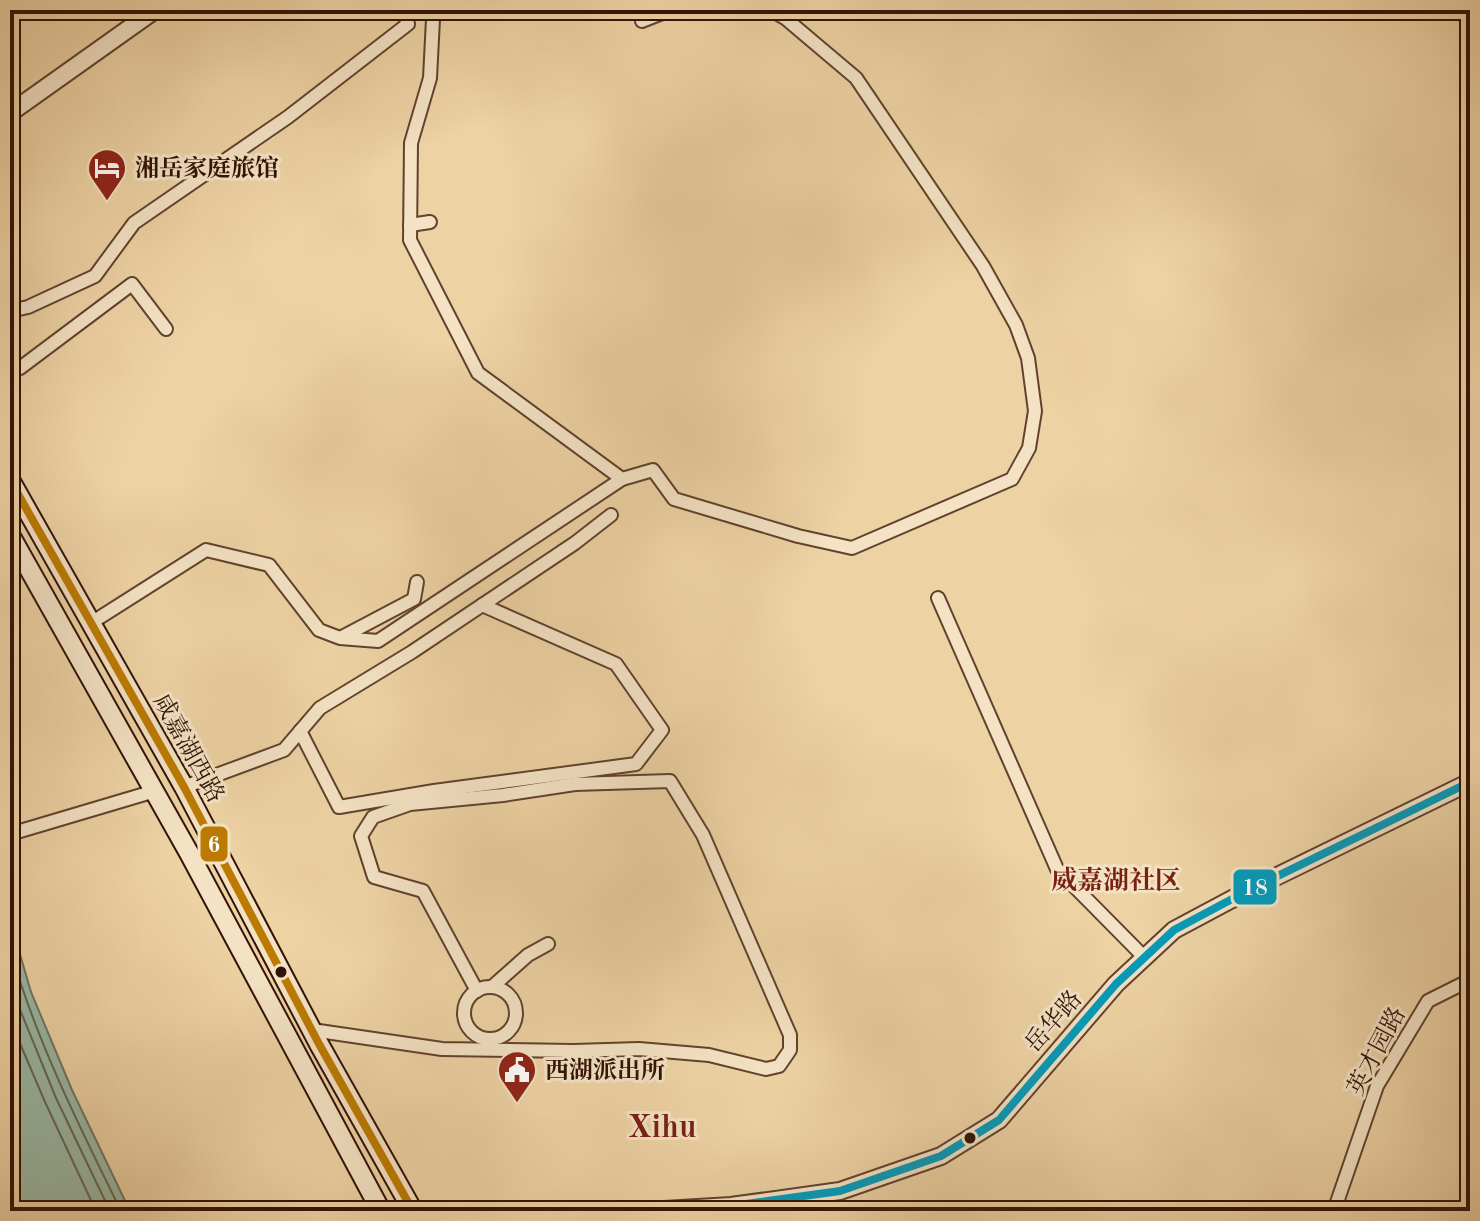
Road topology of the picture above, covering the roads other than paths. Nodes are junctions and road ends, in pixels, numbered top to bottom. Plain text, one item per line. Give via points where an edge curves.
1 (155, 10) edge
2 (403, 10) edge
3 (431, 10) edge
4 (670, 10) edge
5 (771, 10) edge
6 (1466, 10) edge
7 (1470, 17) edge
8 (642, 21) dead end
9 (10, 113) edge
10 (430, 222) dead end
11 (410, 225) junction
12 (10, 311) edge
13 (166, 329) dead end
14 (10, 368) edge
15 (622, 479) junction
16 (10, 480) edge
17 (611, 515) dead end
18 (10, 535) edge
19 (417, 582) dead end
20 (938, 598) dead end
21 (482, 605) junction
22 (91, 623) junction
23 (340, 638) junction
24 (300, 731) junction
25 (1470, 782) edge
26 (184, 787) junction
27 (155, 791) junction
28 (10, 834) edge
29 (548, 944) dead end
30 (1145, 958) junction
31 (1470, 980) edge
32 (492, 987) junction
33 (477, 991) junction
34 (312, 1030) junction
35 (381, 1211) edge
36 (413, 1211) edge
37 (647, 1211) edge
38 (1334, 1211) edge

1 - 9 street
2 - 12 street via 408,24 288,117 134,223 95,276
3 - 11 street via 430,78 411,143
4 - 8 street
5 - 15 street via 856,78 983,266 1028,358 1035,411 1029,448 1012,479 852,548 674,499 653,470
6 - 7 main road
10 - 11 street
11 - 15 street via 410,240 478,373
13 - 14 street via 132,284 20,368
15 - 23 street via 378,641
16 - 22 main road, 咸嘉湖西路
17 - 21 street
18 - 27 main road
19 - 23 street via 414,599
20 - 30 street via 1057,869
21 - 24 street via 320,708
21 - 24 street via 616,664 662,730 636,764 339,807
22 - 23 street via 206,550 269,565 319,630
22 - 26 main road, 咸嘉湖西路
24 - 26 street via 284,750
25 - 30 street, 岳华路 via 1174,930
26 - 34 main road, 咸嘉湖西路
27 - 28 street
27 - 35 main road
29 - 32 street
30 - 37 street, 岳华路 via 1116,984 999,1120 941,1156 840,1191
31 - 38 street, 英才园路 via 1428,1001 1377,1086
32 - 33 street
32 - 33 street via 509,994 517,1011 513,1028 499,1039 482,1039 468,1028 464,1009
33 - 34 street via 423,891 374,877 361,836 373,817 410,804 575,784 670,781 703,835 790,1035 790,1050 779,1066 766,1069 709,1055 639,1049 442,1049
34 - 36 main road, 咸嘉湖西路

